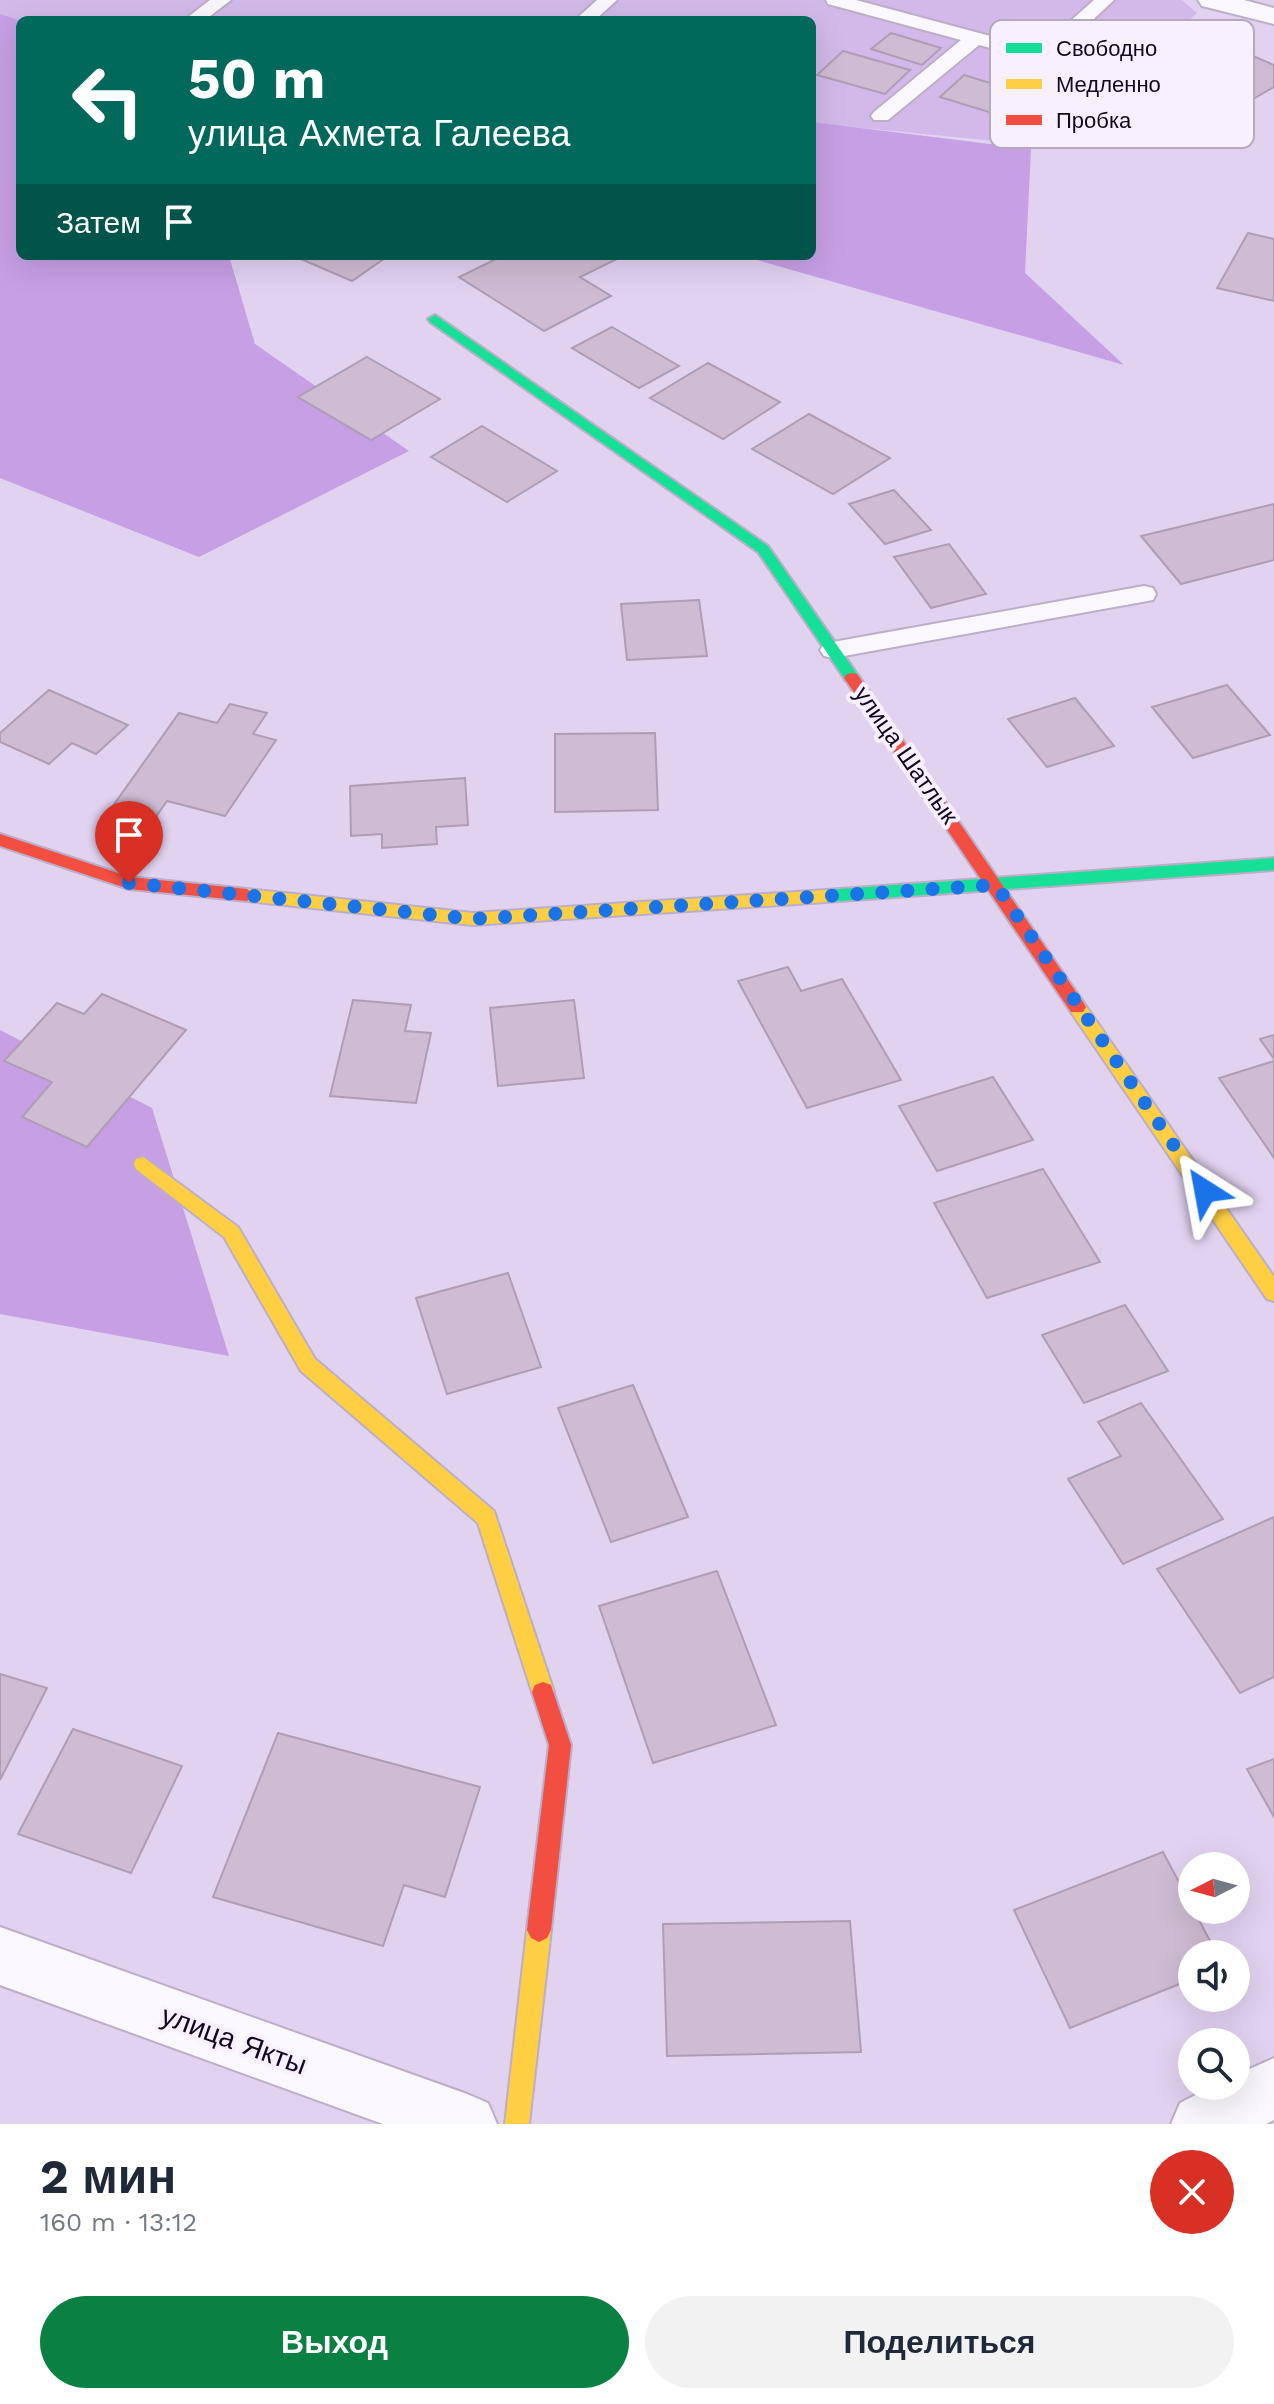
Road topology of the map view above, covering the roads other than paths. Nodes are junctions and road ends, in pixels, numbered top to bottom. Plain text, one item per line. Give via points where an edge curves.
1 (222, 0) edge
2 (608, 0) edge
3 (835, 0) edge
4 (1105, 0) edge
5 (1212, 0) edge
6 (1243, 4) edge
7 (199, 16) edge
8 (589, 16) edge
9 (1274, 16) edge
10 (1083, 20) edge
11 (975, 38) junction
12 (990, 42) edge
13 (881, 116) dead end
14 (435, 319) dead end
15 (1144, 594) dead end
16 (833, 650) junction
17 (0, 840) edge
18 (1274, 864) edge
19 (996, 885) junction
20 (143, 1164) dead end
21 (1274, 1293) edge
22 (0, 1956) edge
23 (1274, 2088) edge
24 (467, 2124) edge
25 (517, 2124) edge
26 (1201, 2124) edge

1 - 7 lane
2 - 8 lane
3 - 11 lane
4 - 10 lane
5 - 6 street
6 - 9 street
11 - 12 lane
11 - 13 lane
14 - 16 street, улица Шатлык via 763,549
15 - 16 lane
16 - 19 street, улица Шатлык
17 - 19 street via 129,883 473,919
18 - 19 street
19 - 21 street, улица Шатлык
20 - 25 street via 231,1232 308,1365 487,1518 560,1745
22 - 24 street, улица Якты
23 - 26 street

